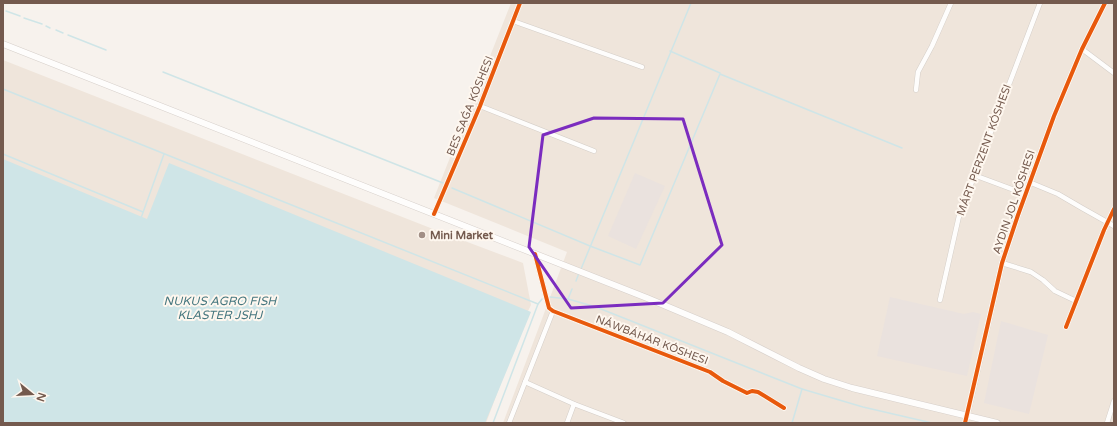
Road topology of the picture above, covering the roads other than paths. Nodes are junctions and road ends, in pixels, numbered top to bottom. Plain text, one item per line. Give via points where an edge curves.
1 (520, 3) edge
2 (951, 3) edge
3 (1040, 3) edge
4 (1105, 3) edge
5 (513, 21) junction
6 (3, 44) edge
7 (1082, 49) junction
8 (642, 67) dead end
9 (1114, 73) edge
10 (916, 90) dead end
11 (480, 106) junction
12 (594, 151) dead end
13 (974, 175) junction
14 (1029, 182) junction
15 (1025, 194) junction
16 (1114, 209) edge
17 (434, 214) junction
18 (1108, 223) junction
19 (1114, 226) edge
20 (535, 254) junction
21 (1002, 264) junction
22 (940, 300) dead end
23 (1076, 301) junction
24 (553, 311) junction
25 (1066, 327) dead end
26 (525, 382) junction
27 (574, 404) junction
28 (1113, 405) edge
29 (784, 408) dead end
30 (967, 416) junction
31 (617, 422) edge
32 (509, 423) edge
33 (567, 423) edge
34 (624, 423) edge
35 (965, 423) edge
36 (997, 423) edge
37 (1106, 423) edge

1 - 5 street, BES SAǴA KÓSHESI
2 - 10 street via 918,72
3 - 13 street, MÁRT PERZENT KÓSHESI
4 - 7 street
5 - 8 street
5 - 11 street, BES SAǴA KÓSHESI
6 - 17 main road
7 - 9 street
7 - 14 street
11 - 12 street
11 - 17 street, BES SAǴA KÓSHESI
13 - 15 street
13 - 22 street, MÁRT PERZENT KÓSHESI via 959,216
14 - 15 street
14 - 18 street via 1058,194
15 - 21 street
16 - 18 street
17 - 20 main road
18 - 19 street
18 - 23 street
20 - 24 street via 549,308
20 - 30 main road via 728,332 824,379
21 - 23 street via 1030,272 1055,291
21 - 30 street
23 - 25 street
24 - 26 street
24 - 29 street, NÁWBÁHÁR KÓSHESI via 710,372 722,382 747,392 758,392
26 - 27 street
26 - 32 street
27 - 31 street
27 - 33 street
28 - 37 street
30 - 35 street
30 - 36 main road
31 - 34 street

